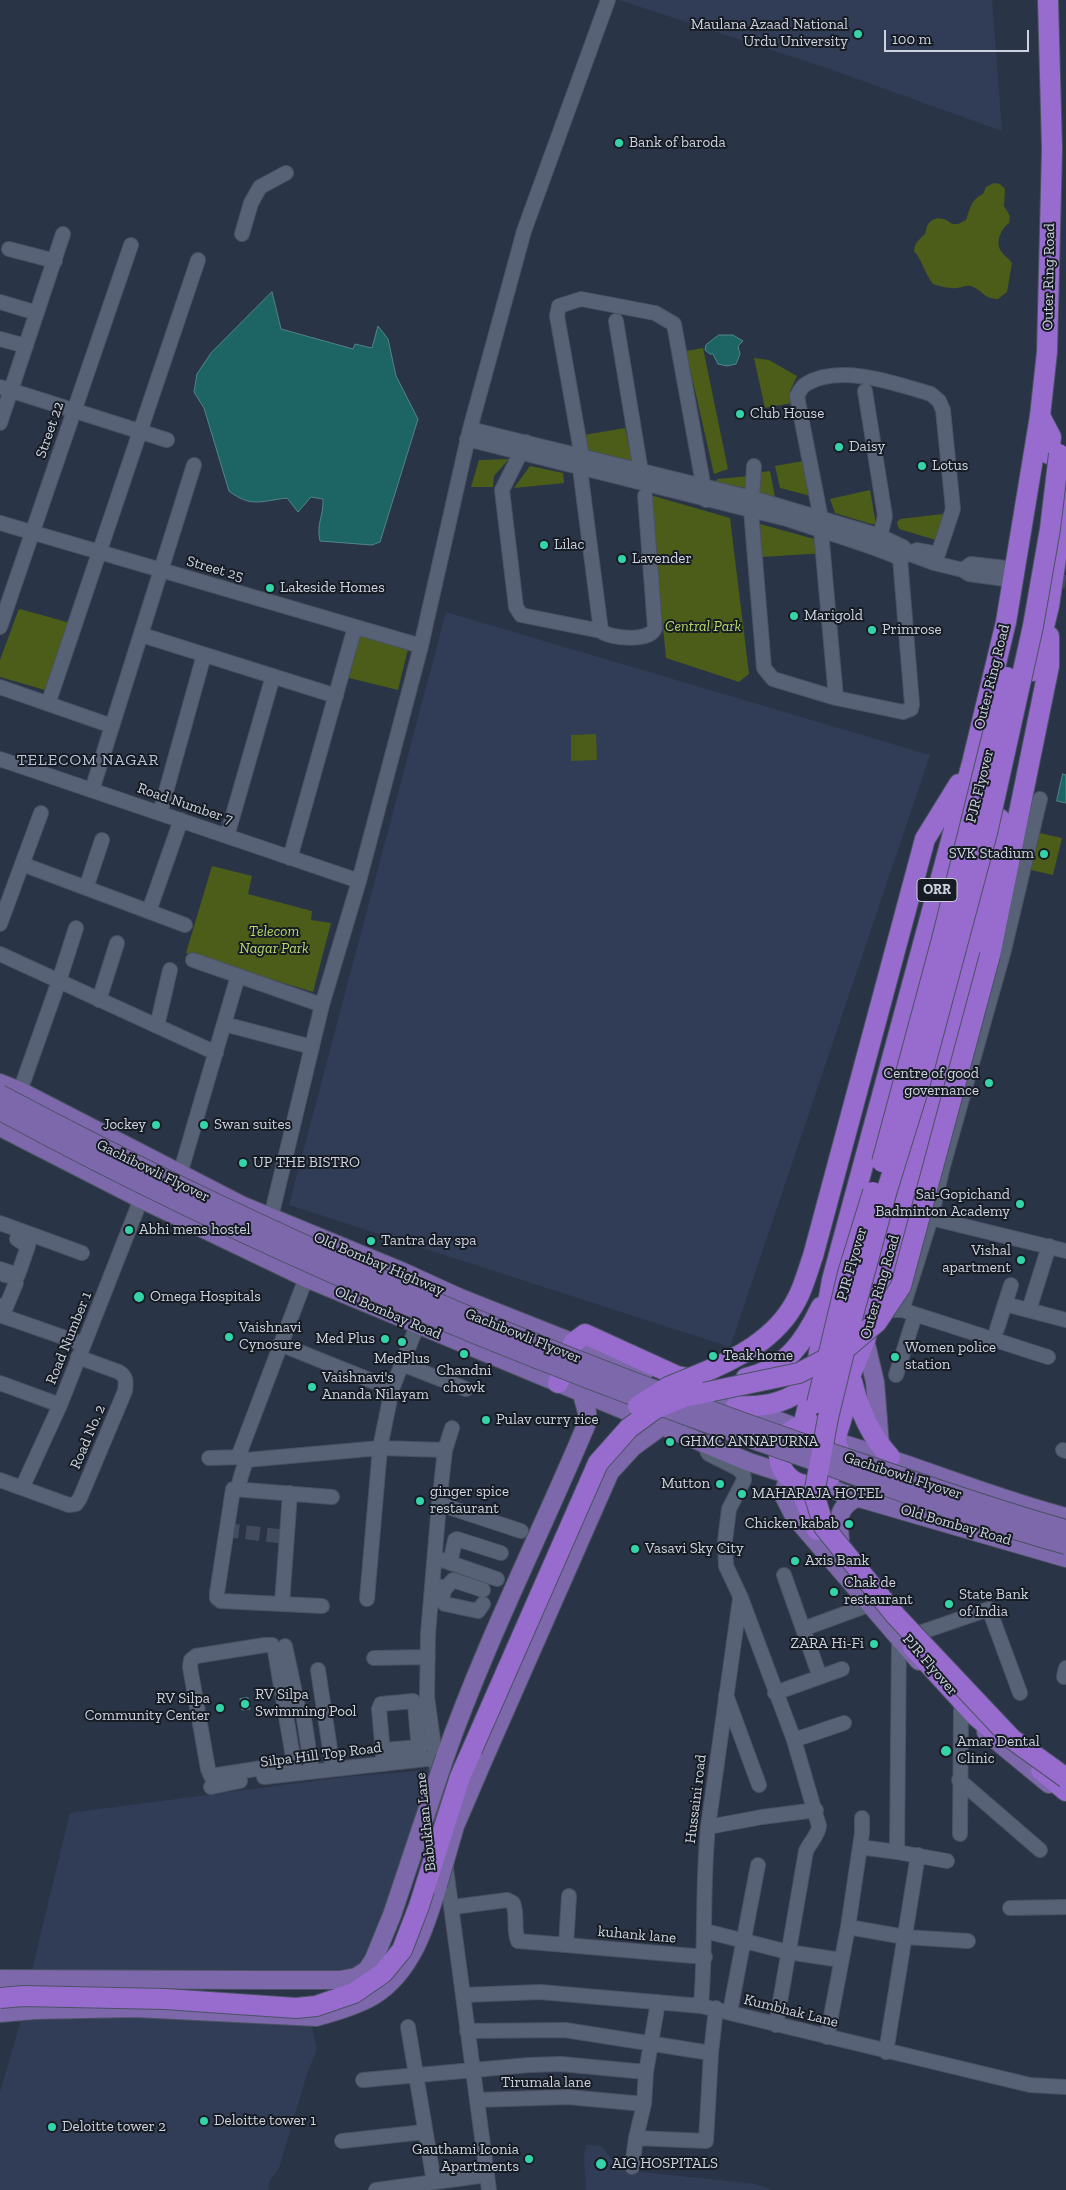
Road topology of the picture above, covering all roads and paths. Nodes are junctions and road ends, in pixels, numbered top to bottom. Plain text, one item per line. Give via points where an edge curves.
1 (608, 0) edge
2 (1048, 0) edge
3 (286, 173) dead end
4 (63, 234) dead end
5 (242, 234) dead end
6 (131, 245) dead end
7 (10, 249) dead end
8 (198, 260) dead end
9 (55, 261) junction
10 (0, 302) edge
11 (38, 313) junction
12 (616, 321) dead end
13 (0, 339) edge
14 (26, 346) junction
15 (6, 389) edge
16 (865, 391) dead end
17 (74, 411) junction
18 (1040, 416) junction
19 (0, 423) edge
20 (1066, 426) edge
21 (140, 432) junction
22 (468, 434) junction
23 (167, 440) dead end
24 (524, 447) junction
25 (1054, 454) junction
26 (581, 463) junction
27 (194, 465) dead end
28 (754, 466) dead end
29 (643, 483) junction
30 (1066, 490) edge
31 (705, 493) junction
32 (752, 504) junction
33 (0, 523) edge
34 (821, 525) junction
35 (32, 532) junction
36 (878, 542) junction
37 (99, 552) junction
38 (905, 556) junction
39 (162, 570) junction
40 (963, 570) dead end
41 (1049, 606) junction
42 (0, 626) edge
43 (355, 627) junction
44 (601, 631) junction
45 (142, 635) junction
46 (421, 646) junction
47 (204, 654) junction
48 (273, 676) junction
49 (0, 687) edge
50 (336, 696) junction
51 (836, 698) junction
52 (48, 704) junction
53 (112, 726) junction
54 (0, 759) edge
55 (972, 763) junction
56 (92, 790) junction
57 (1040, 799) dead end
58 (41, 813) dead end
59 (160, 813) junction
60 (181, 820) junction
61 (228, 836) junction
62 (102, 840) dead end
63 (290, 858) junction
64 (22, 864) junction
65 (359, 881) junction
66 (86, 888) junction
67 (4, 898) edge
68 (149, 911) junction
69 (0, 924) edge
70 (185, 925) dead end
71 (76, 928) dead end
72 (116, 943) dead end
73 (0, 954) edge
74 (193, 960) dead end
75 (170, 970) dead end
76 (238, 976) junction
77 (59, 982) junction
78 (99, 1000) junction
79 (322, 1004) junction
80 (224, 1024) junction
81 (157, 1026) junction
82 (312, 1047) junction
83 (216, 1053) junction
84 (0, 1083) edge
85 (20, 1091) junction
86 (0, 1094) edge
87 (0, 1111) edge
88 (0, 1127) edge
89 (180, 1174) junction
90 (141, 1199) junction
91 (271, 1217) junction
92 (931, 1218) junction
93 (1, 1228) edge
94 (19, 1235) junction
95 (1049, 1246) junction
96 (1066, 1251) edge
97 (82, 1253) dead end
98 (0, 1271) edge
99 (306, 1278) junction
100 (832, 1280) junction
101 (1011, 1285) dead end
102 (1005, 1304) junction
103 (0, 1306) edge
104 (874, 1307) junction
105 (1028, 1310) junction
106 (908, 1313) junction
107 (0, 1315) edge
108 (1066, 1320) edge
109 (417, 1326) junction
110 (997, 1329) dead end
111 (865, 1340) junction
112 (573, 1342) junction
113 (280, 1344) junction
114 (81, 1351) junction
115 (1048, 1357) dead end
116 (402, 1364) junction
117 (851, 1374) junction
118 (896, 1375) dead end
119 (814, 1382) junction
120 (0, 1383) edge
121 (558, 1384) junction
122 (392, 1390) junction
123 (466, 1390) dead end
124 (582, 1394) junction
125 (60, 1405) junction
126 (736, 1406) junction
127 (662, 1426) junction
128 (801, 1427) junction
129 (452, 1428) dead end
130 (835, 1441) junction
131 (703, 1443) junction
132 (380, 1448) junction
133 (445, 1450) junction
134 (885, 1452) junction
135 (209, 1458) dead end
136 (243, 1462) junction
137 (788, 1475) junction
138 (0, 1480) edge
139 (818, 1483) junction
140 (965, 1486) junction
141 (22, 1488) junction
142 (242, 1488) junction
143 (290, 1493) junction
144 (332, 1497) dead end
145 (858, 1497) junction
146 (438, 1504) junction
147 (1066, 1517) edge
148 (955, 1524) junction
149 (1066, 1529) edge
150 (521, 1531) dead end
151 (840, 1540) junction
152 (1066, 1545) edge
153 (501, 1553) dead end
154 (1066, 1558) edge
155 (434, 1559) junction
156 (450, 1563) junction
157 (784, 1575) dead end
158 (497, 1579) dead end
159 (438, 1587) junction
160 (741, 1598) junction
161 (367, 1599) dead end
162 (282, 1604) junction
163 (871, 1604) junction
164 (322, 1606) dead end
165 (803, 1629) junction
166 (908, 1636) junction
167 (286, 1646) dead end
168 (428, 1657) junction
169 (374, 1658) dead end
170 (842, 1669) dead end
171 (318, 1670) dead end
172 (820, 1677) junction
173 (775, 1693) junction
174 (1020, 1693) dead end
175 (725, 1694) junction
176 (961, 1710) junction
177 (844, 1723) dead end
178 (433, 1740) junction
179 (794, 1740) junction
180 (421, 1748) dead end
181 (384, 1757) junction
182 (440, 1757) junction
183 (289, 1769) junction
184 (333, 1769) junction
185 (1066, 1770) edge
186 (312, 1771) junction
187 (267, 1772) junction
188 (959, 1780) junction
189 (759, 1785) dead end
190 (211, 1787) dead end
191 (1065, 1791) edge
192 (816, 1810) junction
193 (862, 1818) dead end
194 (708, 1827) junction
195 (960, 1834) dead end
196 (860, 1847) junction
197 (1040, 1850) dead end
198 (897, 1852) junction
199 (918, 1855) junction
200 (947, 1861) dead end
201 (758, 1865) dead end
202 (569, 1896) dead end
203 (453, 1906) junction
204 (1066, 1907) edge
205 (1010, 1908) dead end
206 (848, 1927) junction
207 (705, 1931) junction
208 (904, 1937) junction
209 (968, 1941) dead end
210 (566, 1945) junction
211 (743, 1945) junction
212 (788, 1952) junction
213 (705, 1957) junction
214 (841, 1960) junction
215 (0, 1978) edge
216 (88, 1978) junction
217 (117, 1979) junction
218 (0, 1987) edge
219 (463, 1995) junction
220 (0, 1998) edge
221 (658, 2002) junction
222 (701, 2006) junction
223 (716, 2008) junction
224 (89, 2009) junction
225 (116, 2009) junction
226 (730, 2012) junction
227 (0, 2013) edge
228 (776, 2025) junction
229 (408, 2027) dead end
230 (468, 2030) junction
231 (827, 2037) junction
232 (652, 2045) junction
233 (886, 2052) junction
234 (711, 2053) junction
235 (473, 2071) junction
236 (646, 2072) junction
237 (416, 2076) junction
238 (363, 2080) dead end
239 (1066, 2088) edge
240 (477, 2100) junction
241 (644, 2104) junction
242 (424, 2132) junction
243 (636, 2138) junction
244 (342, 2141) dead end
245 (632, 2167) dead end
246 (487, 2175) junction
247 (434, 2182) junction
248 (376, 2190) edge
249 (489, 2190) edge

1 - 22 street via 524,231
2 - 18 highway, Outer Ring Road / ORR via 1052,149 1047,352
3 - 5 street via 260,186
4 - 9 street
6 - 17 street, Street 22
7 - 9 street
8 - 21 street
9 - 11 street
10 - 11 street
11 - 14 street
12 - 29 street
13 - 14 street
14 - 15 street
15 - 17 street
15 - 19 street
16 - 36 street via 885,516
17 - 21 street
17 - 35 street, Street 22
18 - 25 highway, PJR Flyover via 1051,437
18 - 55 highway, Outer Ring Road / ORR via 1006,622
20 - 25 highway, PJR Flyover
21 - 23 street
21 - 37 street
22 - 24 street
22 - 46 street
24 - 26 street
24 - 44 street via 502,490 518,612
25 - 191 highway, PJR Flyover, bridge via 1050,529 1033,626 987,833 858,1296 828,1418 814,1494 824,1527 896,1616
26 - 29 street
26 - 31 street via 557,316 560,306 580,298 655,313 674,324
26 - 44 street
27 - 39 street
28 - 32 street
29 - 31 street
29 - 44 street via 655,628 648,636 612,637
30 - 41 highway, Outer Ring Road
31 - 32 street
32 - 34 street via 786,519
32 - 51 street via 764,668 773,679
33 - 35 street, Street 25
34 - 36 street
34 - 38 street via 797,396 805,384 848,374 868,376 931,394 943,410 953,509 938,554 917,550
34 - 51 street
35 - 37 street, Street 25
35 - 42 street, Street 22
36 - 38 street via 903,547
37 - 39 street, Street 25
37 - 52 street
38 - 40 street
38 - 51 street via 910,709 903,712
39 - 43 street, Street 25
39 - 45 street
41 - 104 highway, Outer Ring Road via 1008,776 972,955 922,1144
41 - 220 highway, bridge via 1049,666 990,955 901,1286 877,1322 845,1349 798,1373 684,1397 656,1409 629,1428 598,1463 460,1777 402,1950 370,1984 354,1994 316,2006 296,2008 165,1999
43 - 46 street, Street 25
43 - 50 street
45 - 47 street
45 - 53 street
46 - 65 street
47 - 48 street
47 - 59 street
48 - 50 street
48 - 61 street
49 - 52 street
50 - 63 street
52 - 53 street
53 - 56 street
54 - 56 street, Road Number 7
55 - 100 highway, Outer Ring Road / ORR
55 - 218 highway, bridge via 925,838 813,1256 797,1300 776,1330 744,1354 668,1388 645,1402 613,1425 593,1448 463,1742 391,1944 372,1970 358,1981 333,1992 295,1995 165,1987
56 - 59 street, Road Number 7
57 - 92 street
58 - 64 street
59 - 60 street, Road Number 7
60 - 61 street, Road Number 7
60 - 68 street
61 - 63 street, Road Number 7
62 - 66 street
63 - 65 street, Road Number 7
64 - 66 street
64 - 67 street
65 - 79 street
66 - 68 street
67 - 69 street
68 - 70 street
71 - 77 street
72 - 78 street
73 - 77 street
74 - 76 street
75 - 81 street
76 - 79 street
76 - 80 street
77 - 78 street
77 - 85 street
78 - 81 street
79 - 82 street
80 - 82 street
80 - 83 street
81 - 83 street
82 - 91 street
83 - 89 street
84 - 85 main road, Old Bombay Highway
85 - 89 main road, Old Bombay Highway
86 - 149 main road, Gachibowli Flyover, bridge via 259,1224 451,1307 653,1389 778,1435
87 - 152 main road, Gachibowli Flyover, bridge via 137,1182 296,1258 548,1363 780,1450
88 - 90 main road, Old Bombay Road
89 - 91 main road, Old Bombay Highway
90 - 99 main road, Old Bombay Road
90 - 114 street, Road Number 1
91 - 112 main road, Old Bombay Highway
92 - 95 street
92 - 106 street
93 - 94 street
94 - 97 street
94 - 98 street via 28,1246 18,1275
95 - 96 street
95 - 105 street
98 - 103 street via 14,1277 16,1283 6,1307
99 - 109 main road, Old Bombay Road
99 - 113 street
100 - 112 highway via 802,1342 786,1360 751,1377 716,1382 677,1376 584,1334
100 - 119 highway, Outer Ring Road / ORR
101 - 102 street
102 - 105 street
102 - 110 street
104 - 106 street
104 - 111 highway, Outer Ring Road
105 - 108 street
106 - 115 street
106 - 118 street
107 - 114 street
109 - 116 street
109 - 121 main road, Old Bombay Road
111 - 117 highway, Outer Ring Road
111 - 134 main road
112 - 121 highway
112 - 126 main road, Old Bombay Highway
113 - 122 street
113 - 136 street via 240,1452
114 - 125 street, Road Number 1
114 - 141 street, Road No. 2 via 124,1375 127,1380 126,1391 80,1498 76,1504 69,1505
116 - 122 street
116 - 123 street
117 - 130 highway, Outer Ring Road
117 - 134 highway via 860,1411
119 - 126 highway via 781,1403 759,1407
119 - 128 highway, Outer Ring Road / ORR
120 - 125 street
121 - 124 main road, Old Bombay Road
122 - 132 street
124 - 127 main road, Old Bombay Road
124 - 182 main road via 588,1412 587,1423
125 - 141 street, Road Number 1
126 - 128 main road, Old Bombay Highway
127 - 131 main road, Old Bombay Road
127 - 225 main road, bridge via 633,1446 610,1472 455,1826 427,1922 412,1956 393,1979 374,1995 316,2017
128 - 130 highway via 821,1428
128 - 137 highway via 786,1436 781,1445 781,1465
129 - 133 street, Babukhan Lane
130 - 134 main road
130 - 139 highway via 839,1456 837,1465 833,1473
131 - 137 main road, Old Bombay Road
131 - 160 street via 709,1454 743,1473 744,1480 729,1508 725,1541 726,1566
132 - 133 street
132 - 136 street
132 - 161 street
133 - 146 street, Babukhan Lane
134 - 140 main road
135 - 136 street
136 - 142 street
137 - 139 highway via 801,1484
137 - 163 main road via 783,1494 794,1516
138 - 141 street
139 - 145 main road, Old Bombay Road
139 - 151 main road via 829,1522
140 - 147 main road
140 - 148 main road
142 - 143 street
142 - 162 street via 232,1490 217,1598 221,1601
143 - 144 street
143 - 162 street
145 - 148 main road, Old Bombay Road
145 - 151 main road via 846,1502 840,1512
146 - 150 street
146 - 155 street, Babukhan Lane
148 - 154 main road, Old Bombay Road
151 - 166 main road
153 - 156 street via 457,1539
155 - 156 street
155 - 159 street, Babukhan Lane
156 - 158 street
157 - 165 street
159 - 159 street via 445,1604 478,1612 483,1597 453,1580
159 - 168 street, Babukhan Lane
160 - 173 street
160 - 175 street, Hussaini road
162 - 164 street
163 - 165 street
163 - 166 main road
165 - 172 street
166 - 174 street via 989,1609
166 - 176 main road
166 - 185 main road via 995,1721
166 - 198 street
167 - 186 street via 298,1706 303,1712
168 - 169 street
168 - 178 street, Babukhan Lane via 426,1697
170 - 172 street
171 - 184 street
172 - 173 street
173 - 179 street
175 - 189 street
175 - 194 street, Hussaini road
176 - 188 street
176 - 191 main road
177 - 179 street
178 - 181 street via 418,1739 414,1702 383,1703 379,1709
178 - 182 street, Babukhan Lane
179 - 192 street
180 - 181 street
181 - 182 street, Silpa Hill Top Road
181 - 184 street, Silpa Hill Top Road
182 - 203 street, Babukhan Lane via 443,1846
182 - 217 main road, bridge via 392,1915 367,1970 356,1977 340,1980
183 - 186 street, Silpa Hill Top Road
183 - 187 street, Silpa Hill Top Road
183 - 187 street via 294,1761 272,1645 196,1656 190,1660 190,1667 211,1776
184 - 186 street, Silpa Hill Top Road
187 - 190 street, Silpa Hill Top Road
188 - 195 street
188 - 197 street
192 - 194 street
192 - 212 street via 818,1834 806,1850
193 - 196 street
194 - 207 street, Hussaini road
196 - 198 street
196 - 206 street
198 - 199 street
199 - 200 street
199 - 208 street
201 - 211 street
202 - 210 street
203 - 210 street, kuhank lane via 507,1900 516,1910 518,1941
203 - 219 street, Babukhan Lane
204 - 205 street
206 - 208 street
206 - 214 street
207 - 211 street
207 - 213 street, Hussaini road
208 - 209 street
208 - 233 street
210 - 213 street, kuhank lane
211 - 212 street
211 - 226 street
212 - 214 street
212 - 228 street
213 - 222 street, Hussaini road
214 - 231 street
215 - 216 main road
216 - 217 main road
216 - 224 main road
217 - 225 main road
219 - 221 street, Kumbhak Lane via 540,1992
219 - 230 street, Babukhan Lane
221 - 222 street, Kumbhak Lane
221 - 232 street
222 - 223 street, Kumbhak Lane
223 - 226 street, Kumbhak Lane
223 - 234 street
224 - 225 main road
224 - 227 main road
226 - 228 street, Kumbhak Lane
228 - 231 street, Kumbhak Lane
229 - 237 street
230 - 232 street via 565,2030
230 - 235 street, Babukhan Lane
231 - 233 street, Kumbhak Lane
232 - 234 street
232 - 236 street
233 - 239 street, Kumbhak Lane via 1030,2085
234 - 243 street via 706,2141
235 - 236 street via 561,2064
235 - 237 street
235 - 240 street, Babukhan Lane
236 - 241 street
237 - 238 street
237 - 242 street
240 - 241 street, Tirumala lane via 568,2097
240 - 246 street, Babukhan Lane
241 - 243 street
242 - 244 street
242 - 247 street
243 - 245 street
246 - 247 street
246 - 249 street, Babukhan Lane
247 - 248 street

